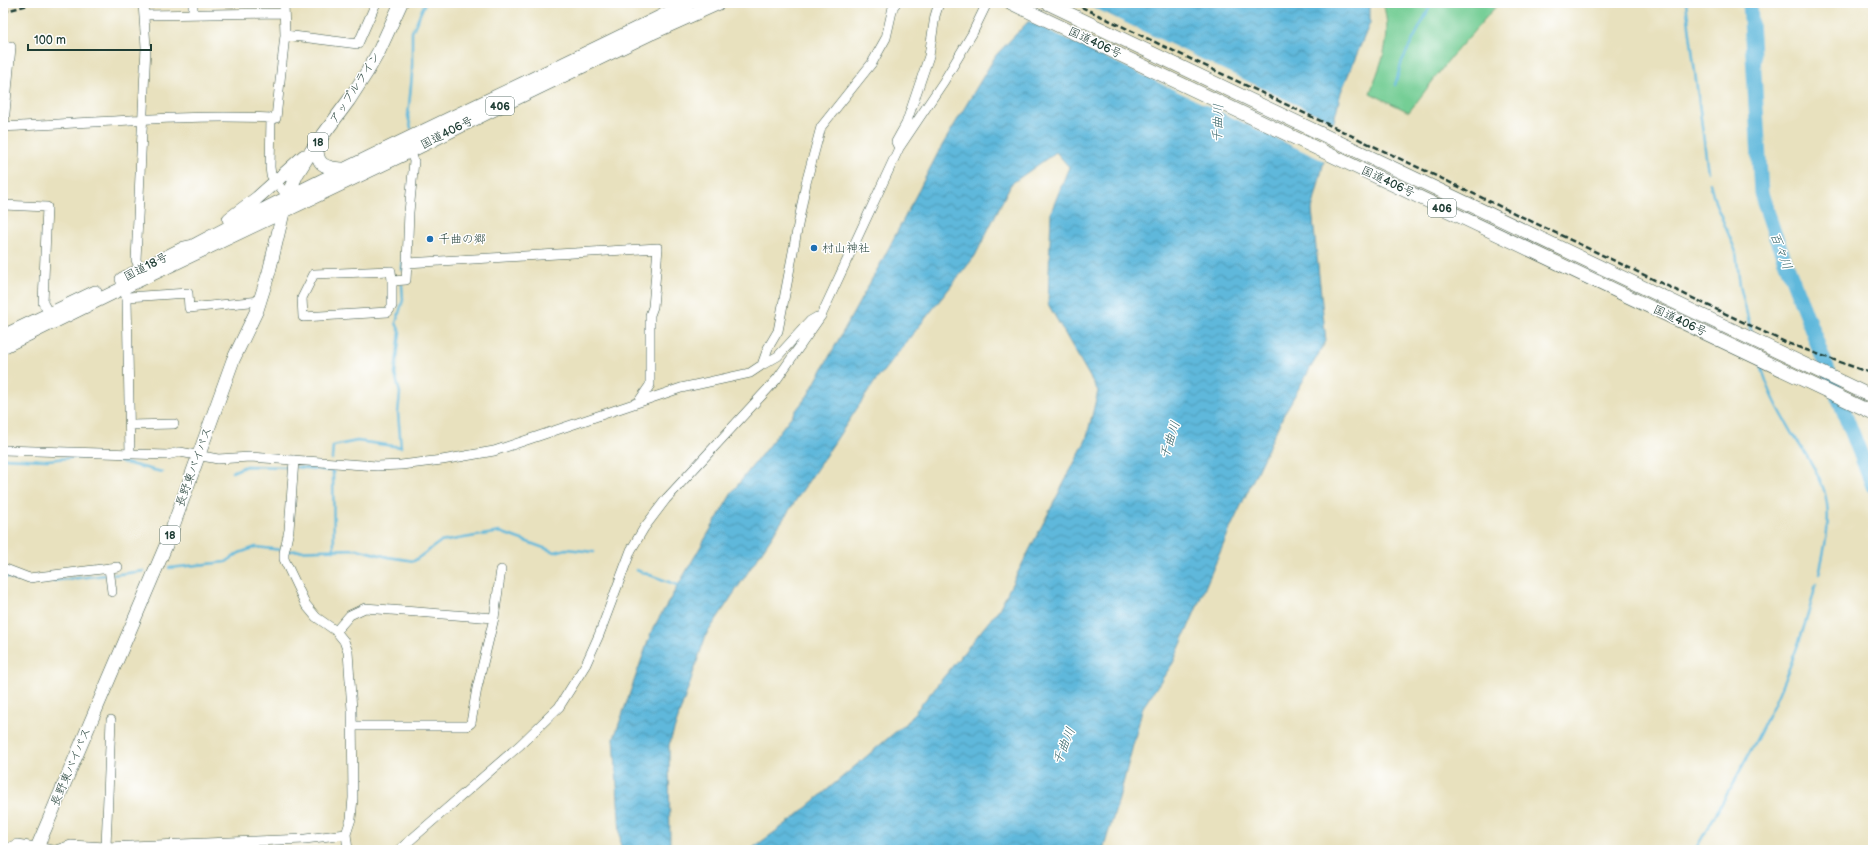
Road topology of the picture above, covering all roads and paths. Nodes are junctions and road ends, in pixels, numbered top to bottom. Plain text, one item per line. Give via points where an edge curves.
1 (143, 3) edge
2 (193, 3) edge
3 (284, 3) edge
4 (376, 3) edge
5 (401, 3) edge
6 (688, 3) edge
7 (719, 3) edge
8 (896, 3) edge
9 (939, 3) edge
10 (987, 3) edge
11 (1011, 3) edge
12 (1047, 3) edge
13 (284, 13) junction
14 (192, 14) junction
15 (145, 15) junction
16 (285, 35) junction
17 (10, 47) dead end
18 (143, 118) junction
19 (271, 118) junction
20 (3, 126) edge
21 (405, 138) junction
22 (314, 147) junction
23 (900, 148) junction
24 (411, 151) junction
25 (342, 169) junction
26 (276, 181) junction
27 (287, 196) junction
28 (3, 205) edge
29 (283, 212) junction
30 (184, 248) junction
31 (407, 263) junction
32 (140, 270) junction
33 (392, 281) junction
34 (123, 289) junction
35 (260, 301) junction
36 (821, 316) junction
37 (51, 318) junction
38 (3, 336) edge
39 (3, 347) edge
40 (762, 366) junction
41 (1873, 397) edge
42 (640, 402) junction
43 (1873, 413) edge
44 (174, 424) dead end
45 (130, 426) junction
46 (3, 450) edge
47 (130, 454) junction
48 (199, 455) junction
49 (294, 460) junction
50 (3, 568) edge
51 (501, 570) dead end
52 (112, 592) dead end
53 (494, 618) junction
54 (336, 631) junction
55 (111, 720) dead end
56 (352, 726) junction
57 (346, 834) junction
58 (106, 848) edge
59 (36, 849) edge
60 (3, 850) edge
61 (55, 850) edge
62 (348, 850) edge
63 (399, 850) edge

1 - 15 street
2 - 14 street
3 - 13 street
4 - 16 street via 358,44
5 - 22 highway, アップルライン / 18 via 379,51 355,91
6 - 21 highway, 国道406号 / 406 via 588,53
7 - 24 highway, 国道406号 / 406 via 631,43
8 - 40 street via 892,8 886,38 872,63 821,128 806,183 782,318
9 - 23 street via 929,56 906,124 896,142
10 - 23 street via 944,81
11 - 43 highway, 国道406号 / 406
12 - 41 highway, 国道406号 / 406
13 - 14 street
13 - 16 street
14 - 15 street
15 - 18 street
16 - 19 street via 276,118
17 - 20 main road
18 - 19 street
18 - 20 street
18 - 32 street via 136,260
19 - 26 street via 270,167 271,175
21 - 24 street
21 - 25 highway, 国道406号 / 406
22 - 25 highway via 318,160 323,164 329,168
22 - 26 highway
22 - 27 highway, アップルライン / 18
23 - 36 street
24 - 29 highway, 国道406号 / 406
24 - 31 street via 414,161 408,212
25 - 27 highway, 国道406号 / 406
26 - 27 street
26 - 30 highway via 235,216
27 - 29 highway, アップルライン / 18
27 - 30 highway, 国道18号 via 193,246
28 - 37 street via 46,207 43,303
29 - 34 highway, 国道18号
29 - 35 highway, 長野東バイパス / 18
30 - 32 highway, 国道18号
31 - 33 street via 406,280
31 - 42 street via 658,248 653,307 650,315 650,385
32 - 34 highway, 国道18号
33 - 33 street via 392,306 388,312 303,317 302,298 314,274 391,271
34 - 35 street via 188,293 189,308
34 - 37 highway, 国道18号
34 - 45 street via 130,362
35 - 48 highway, 長野東バイパス / 18 via 233,360
36 - 40 street via 810,321 778,356
36 - 63 street via 776,379 666,499 644,528 632,550 586,664 559,707 520,745
37 - 38 highway, 国道18号
37 - 39 highway, 国道18号
40 - 42 street via 750,373 681,388
42 - 49 street via 494,451 442,460 377,466
44 - 45 street
45 - 47 street
46 - 47 street
47 - 48 street via 168,455 180,452
48 - 49 street via 218,459 250,457
48 - 59 highway, 長野東バイパス / 18 via 167,543
49 - 54 street via 289,530 284,559 306,605 316,617
50 - 52 street via 29,578 114,568 110,579
51 - 53 street
53 - 54 street via 365,608 350,615
53 - 56 street via 477,688 472,723 467,726
54 - 56 street via 348,652
55 - 58 street
56 - 57 street via 353,798 351,819
57 - 58 street via 305,839
57 - 62 street
58 - 61 street via 71,845
59 - 60 street via 17,844
59 - 61 street

